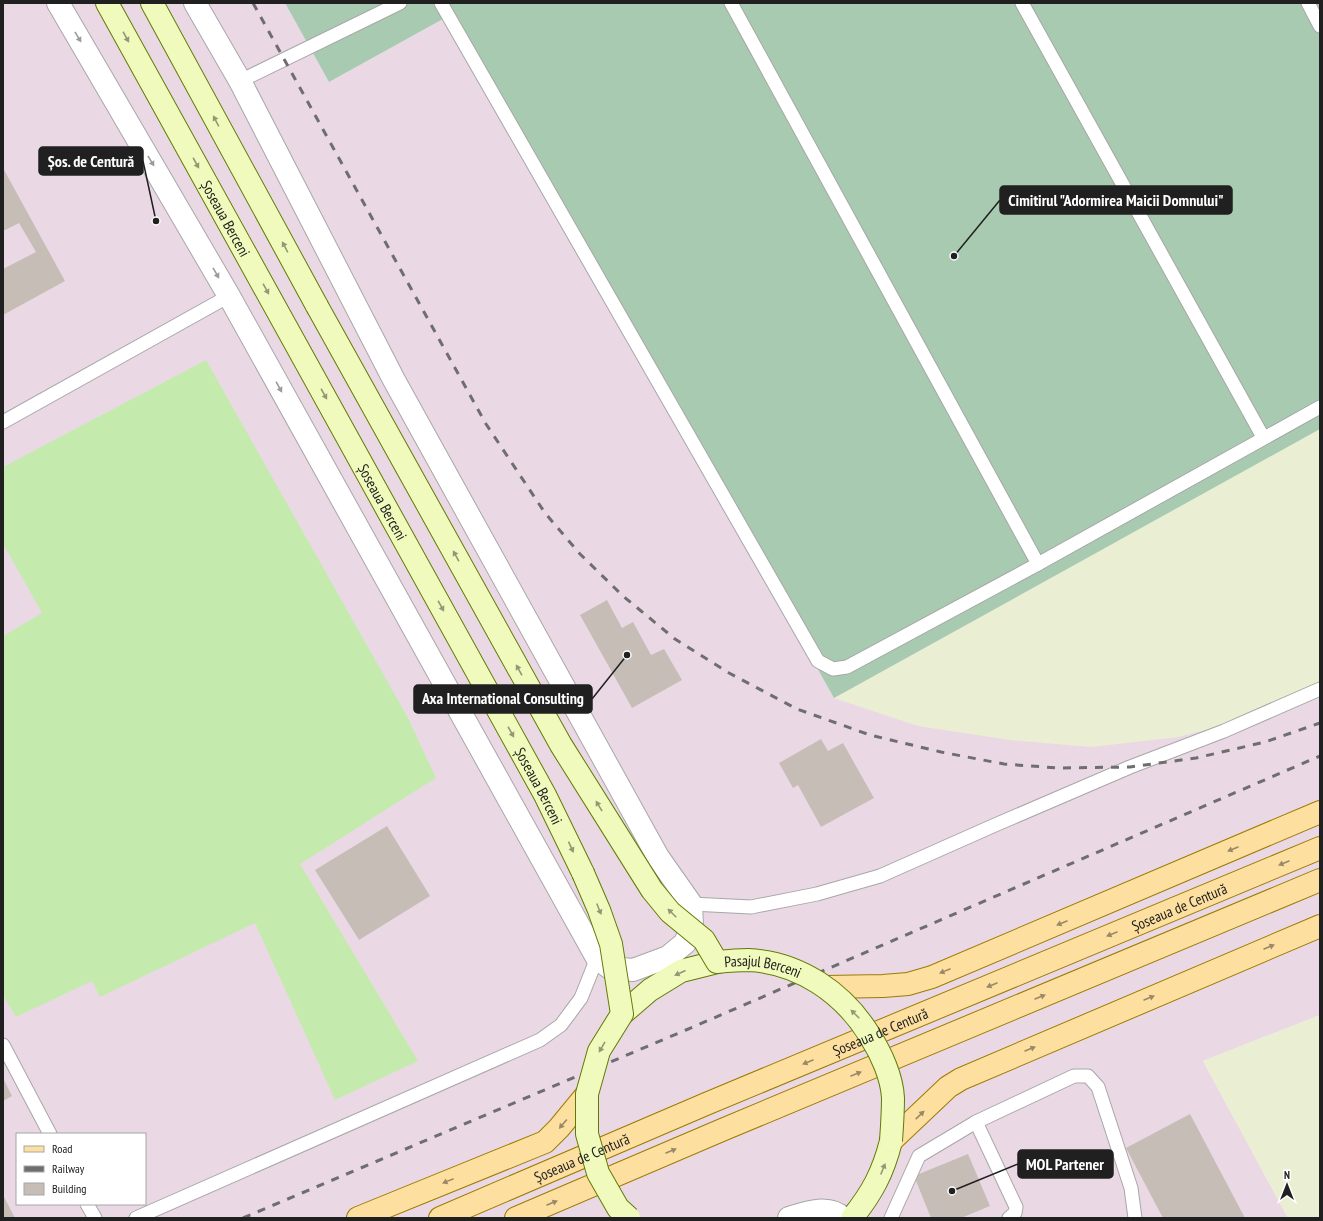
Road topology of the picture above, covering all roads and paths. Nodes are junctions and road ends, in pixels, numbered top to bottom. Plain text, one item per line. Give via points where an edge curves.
1 (58, 3) edge
2 (107, 3) edge
3 (152, 3) edge
4 (195, 3) edge
5 (400, 3) edge
6 (442, 3) edge
7 (731, 3) edge
8 (1022, 3) edge
9 (1308, 3) edge
10 (1320, 26) edge
11 (240, 81) junction
12 (228, 296) junction
13 (1320, 407) edge
14 (3, 422) edge
15 (1263, 437) junction
16 (1038, 564) junction
17 (1320, 689) edge
18 (1320, 812) edge
19 (1320, 848) edge
20 (1320, 880) edge
21 (691, 904) junction
22 (1320, 926) edge
23 (597, 958) junction
24 (717, 962) junction
25 (826, 987) junction
26 (622, 1014) junction
27 (3, 1045) edge
28 (587, 1094) junction
29 (976, 1122) junction
30 (49, 1133) edge
31 (891, 1141) junction
32 (870, 1195) junction
33 (88, 1205) edge
34 (95, 1218) edge
35 (136, 1218) edge
36 (358, 1218) edge
37 (440, 1218) edge
38 (516, 1218) edge
39 (629, 1218) edge
40 (788, 1218) edge
41 (843, 1218) edge
42 (852, 1218) edge
43 (868, 1218) edge
44 (892, 1218) edge
45 (1009, 1218) edge
46 (1135, 1218) edge

1 -> 12 street
2 -> 26 main road, Șoseaua Berceni, bridge via 538,781 599,910 611,944
24 -> 3 main road, bridge via 704,940 670,912 652,890 561,745
4 - 11 street
5 - 11 lane
6 - 16 lane via 818,661 833,669 847,667
7 - 16 lane
8 - 15 lane
9 - 10 lane
11 - 21 street via 394,380 658,857
12 - 14 lane
12 -> 23 street
13 - 15 lane
15 - 16 lane
17 - 21 lane via 1224,731 1130,767 880,876 818,894 751,907
18 -> 25 main road via 932,977 908,984
19 -> 37 main road, Șoseaua de Centură
38 -> 20 main road, Șoseaua de Centură
21 - 23 street via 692,926 686,943 668,957 633,970 610,968
31 -> 22 main road via 961,1079
23 - 35 lane via 581,998 562,1025 540,1040
24 - 25 main road, Pasajul Berceni, bridge via 748,960 767,963 803,974
24 -> 26 main road, Pasajul Berceni via 682,972 650,990
31 -> 25 main road, Pasajul Berceni, bridge via 893,1097 882,1054 859,1017
26 -> 28 main road, Pasajul Berceni, bridge via 599,1051
27 - 30 lane
28 -> 36 main road via 560,1128 544,1142
28 - 39 main road, Pasajul Berceni, bridge via 587,1134 598,1173 618,1208
29 - 44 lane via 919,1156
29 - 45 lane via 1016,1207 1015,1213
29 - 46 lane via 1074,1076 1088,1076 1098,1087 1131,1188
32 -> 31 main road, Pasajul Berceni via 886,1160
32 - 42 main road, Pasajul Berceni
32 - 43 main road
33 - 34 lane
40 - 41 street via 815,1210 839,1214

